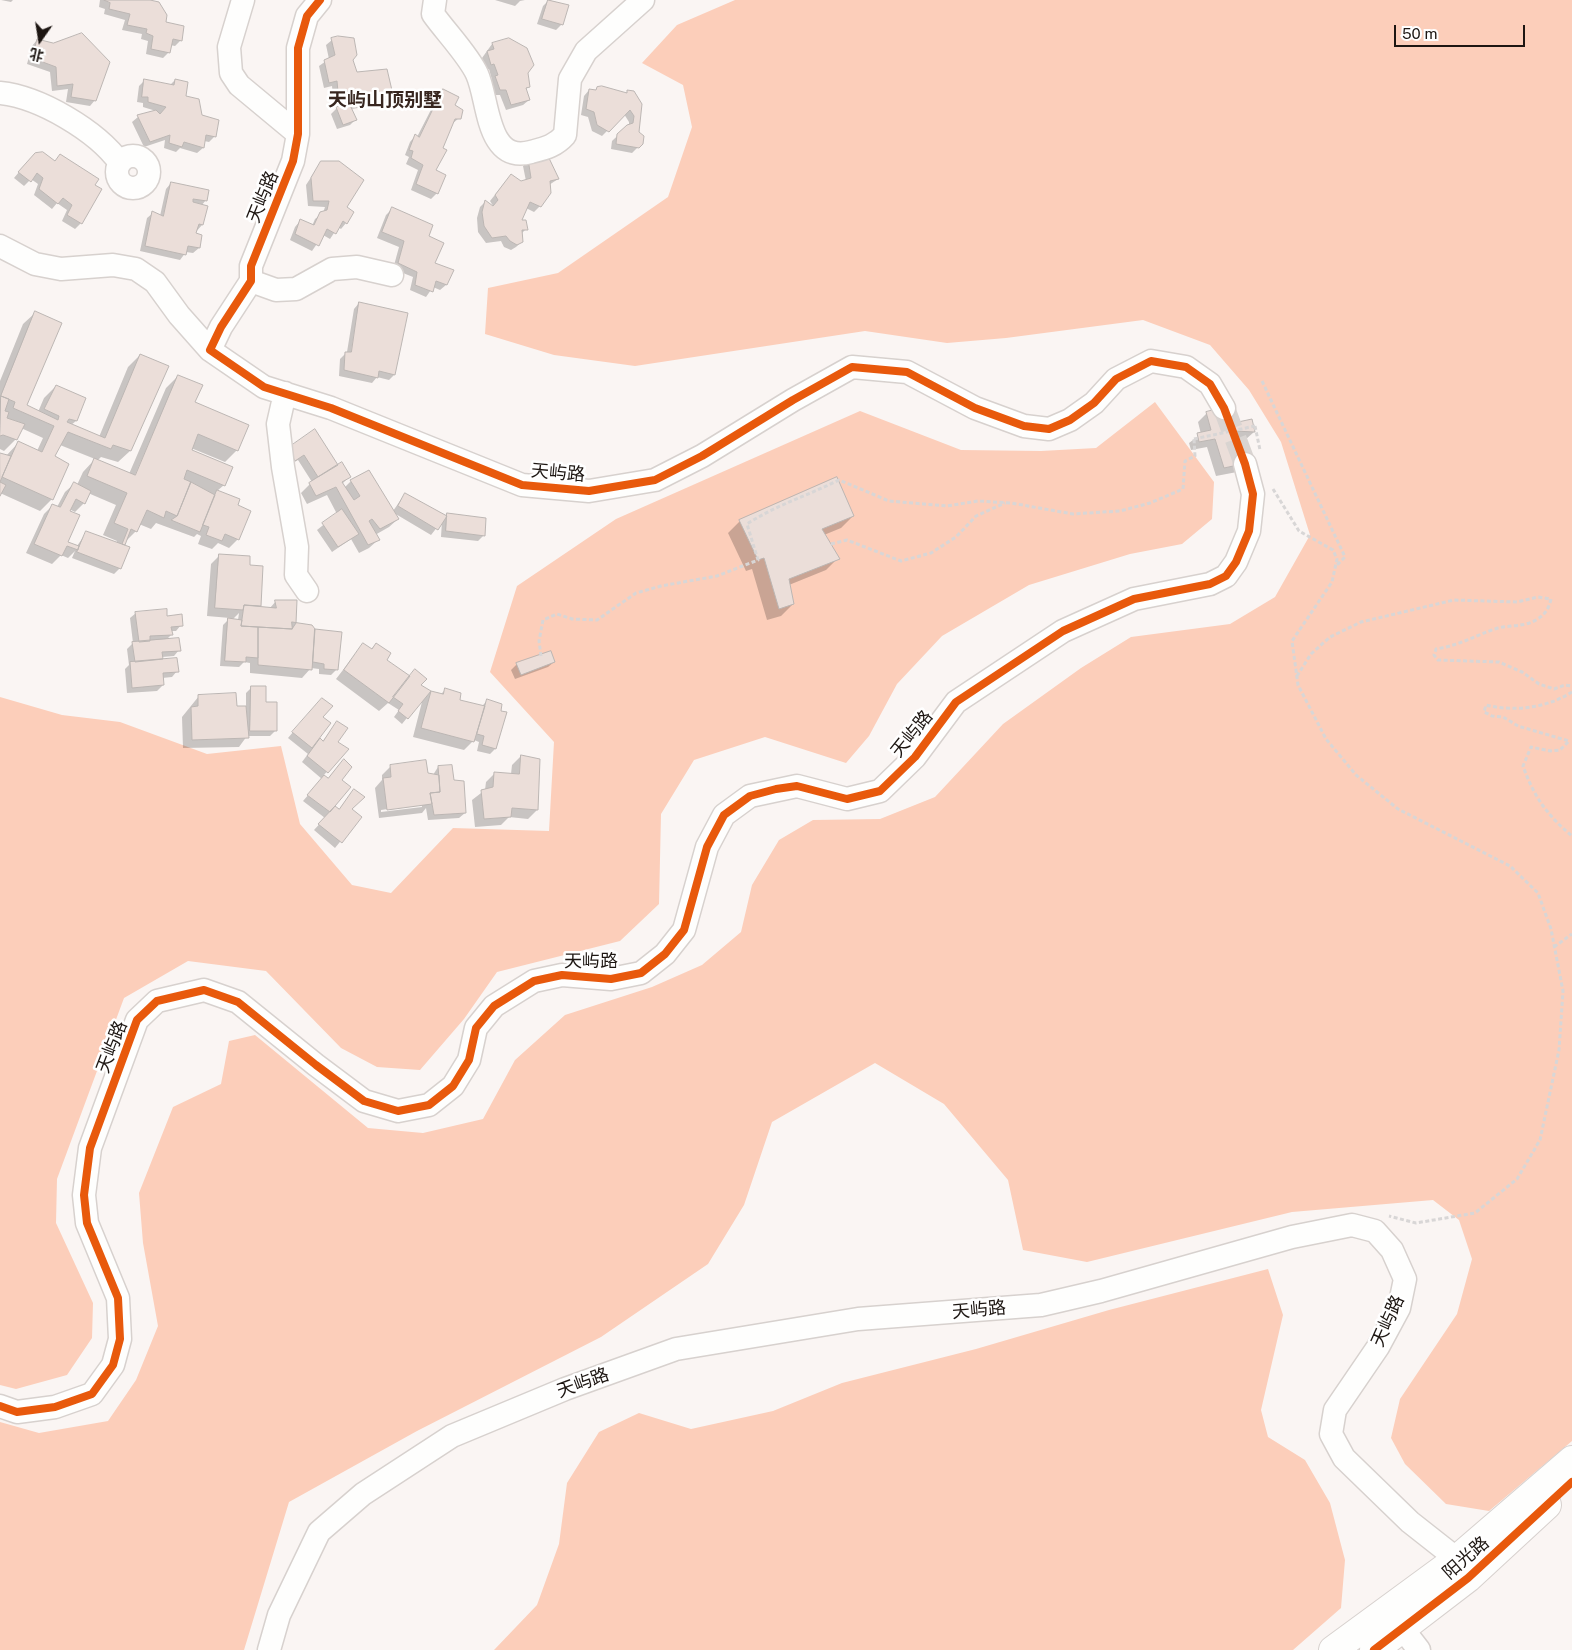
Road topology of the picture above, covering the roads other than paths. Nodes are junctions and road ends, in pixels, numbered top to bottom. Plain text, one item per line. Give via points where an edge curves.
1 (243, 0) edge
2 (320, 0) edge
3 (436, 0) edge
4 (643, 0) edge
5 (0, 93) edge
6 (298, 134) junction
7 (120, 163) dead end
8 (0, 246) edge
9 (392, 275) dead end
10 (251, 281) junction
11 (210, 350) junction
12 (285, 393) junction
13 (1224, 408) tunnel mouth
14 (1253, 459) tunnel mouth
15 (307, 591) dead end
16 (0, 1406) edge
17 (1572, 1460) edge
18 (1572, 1482) edge
19 (1463, 1568) junction
20 (1386, 1643) edge
21 (269, 1650) edge
22 (1333, 1650) edge
23 (1420, 1650) edge

1 - 6 street via 229,47 231,73 239,86
2 - 6 street, 天屿路 via 308,16 298,48
3 - 4 street via 433,14 477,73 495,137 506,150 526,153 555,145 565,135 570,79 586,51
5 - 7 street via 43,106 68,118 92,134
6 - 10 street, 天屿路 via 293,161 251,266
8 - 11 street via 35,264 61,269 113,265 136,269 155,282
9 - 10 street via 357,267 332,269 296,289 276,290
10 - 11 street, 天屿路
11 - 12 street, 天屿路 via 264,387
12 - 13 street, 天屿路 via 331,408 522,485 589,491 656,480 852,367 907,372 975,408 1024,426 1048,429 1070,420 1094,404 1116,379 1152,361 1186,368 1210,384
12 - 15 street via 278,424 297,547 296,575
14 - 16 street, 天屿路 via 1248,532 1236,562 1226,576 1210,584 1134,600 1063,631 956,702 915,757 880,791 847,799 797,786 750,796 724,815 707,847 684,930 665,954 641,973 611,979 562,975 534,981 494,1006 476,1028 469,1060 453,1086 429,1105 398,1110 364,1101 238,1002 204,990 157,1001 137,1020 90,1148 84,1195 87,1223 118,1298 120,1339 112,1365 92,1394 55,1407 17,1412
17 - 19 main road, 阳光路
18 - 19 main road, 阳光路
19 - 20 main road, 阳光路
19 - 21 street, 天屿路 via 1344,1458 1331,1434 1335,1410 1378,1347 1399,1308 1405,1278 1392,1250 1375,1232 1352,1225 1292,1237 1041,1305 858,1320 676,1349 565,1389 452,1436 363,1494 319,1532 279,1615
19 - 22 main road, 阳光路
20 - 23 street

